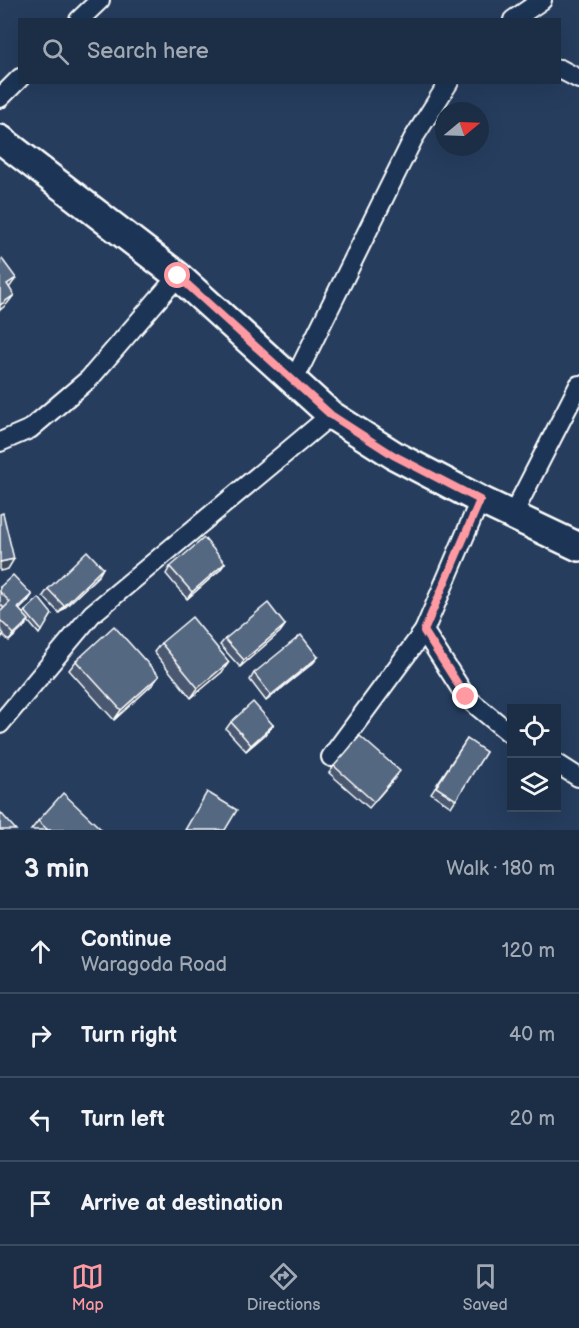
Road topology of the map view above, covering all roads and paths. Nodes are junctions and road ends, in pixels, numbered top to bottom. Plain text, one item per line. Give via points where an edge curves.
1 (100, 0) edge
2 (542, 0) edge
3 (81, 18) edge
4 (516, 18) edge
5 (561, 70) edge
6 (579, 79) edge
7 (18, 80) edge
8 (448, 84) edge
9 (0, 98) edge
10 (0, 139) edge
11 (178, 276) junction
12 (293, 382) junction
13 (579, 385) edge
14 (331, 415) junction
15 (0, 442) edge
16 (480, 500) junction
17 (512, 516) junction
18 (579, 547) edge
19 (424, 631) junction
20 (0, 724) edge
21 (507, 731) edge
22 (331, 757) dead end
23 (561, 766) edge
24 (578, 777) edge

1 - 3 street
2 - 4 street
5 - 6 street
7 - 9 street
8 - 12 street via 413,139
10 - 11 main road
11 - 12 main road
11 - 15 street via 89,379 30,429
12 - 14 main road
13 - 17 street
14 - 16 main road via 393,455
14 - 20 street via 92,614
16 - 17 main road
16 - 19 street
17 - 18 main road
19 - 21 street via 466,697
19 - 22 street
23 - 24 street

